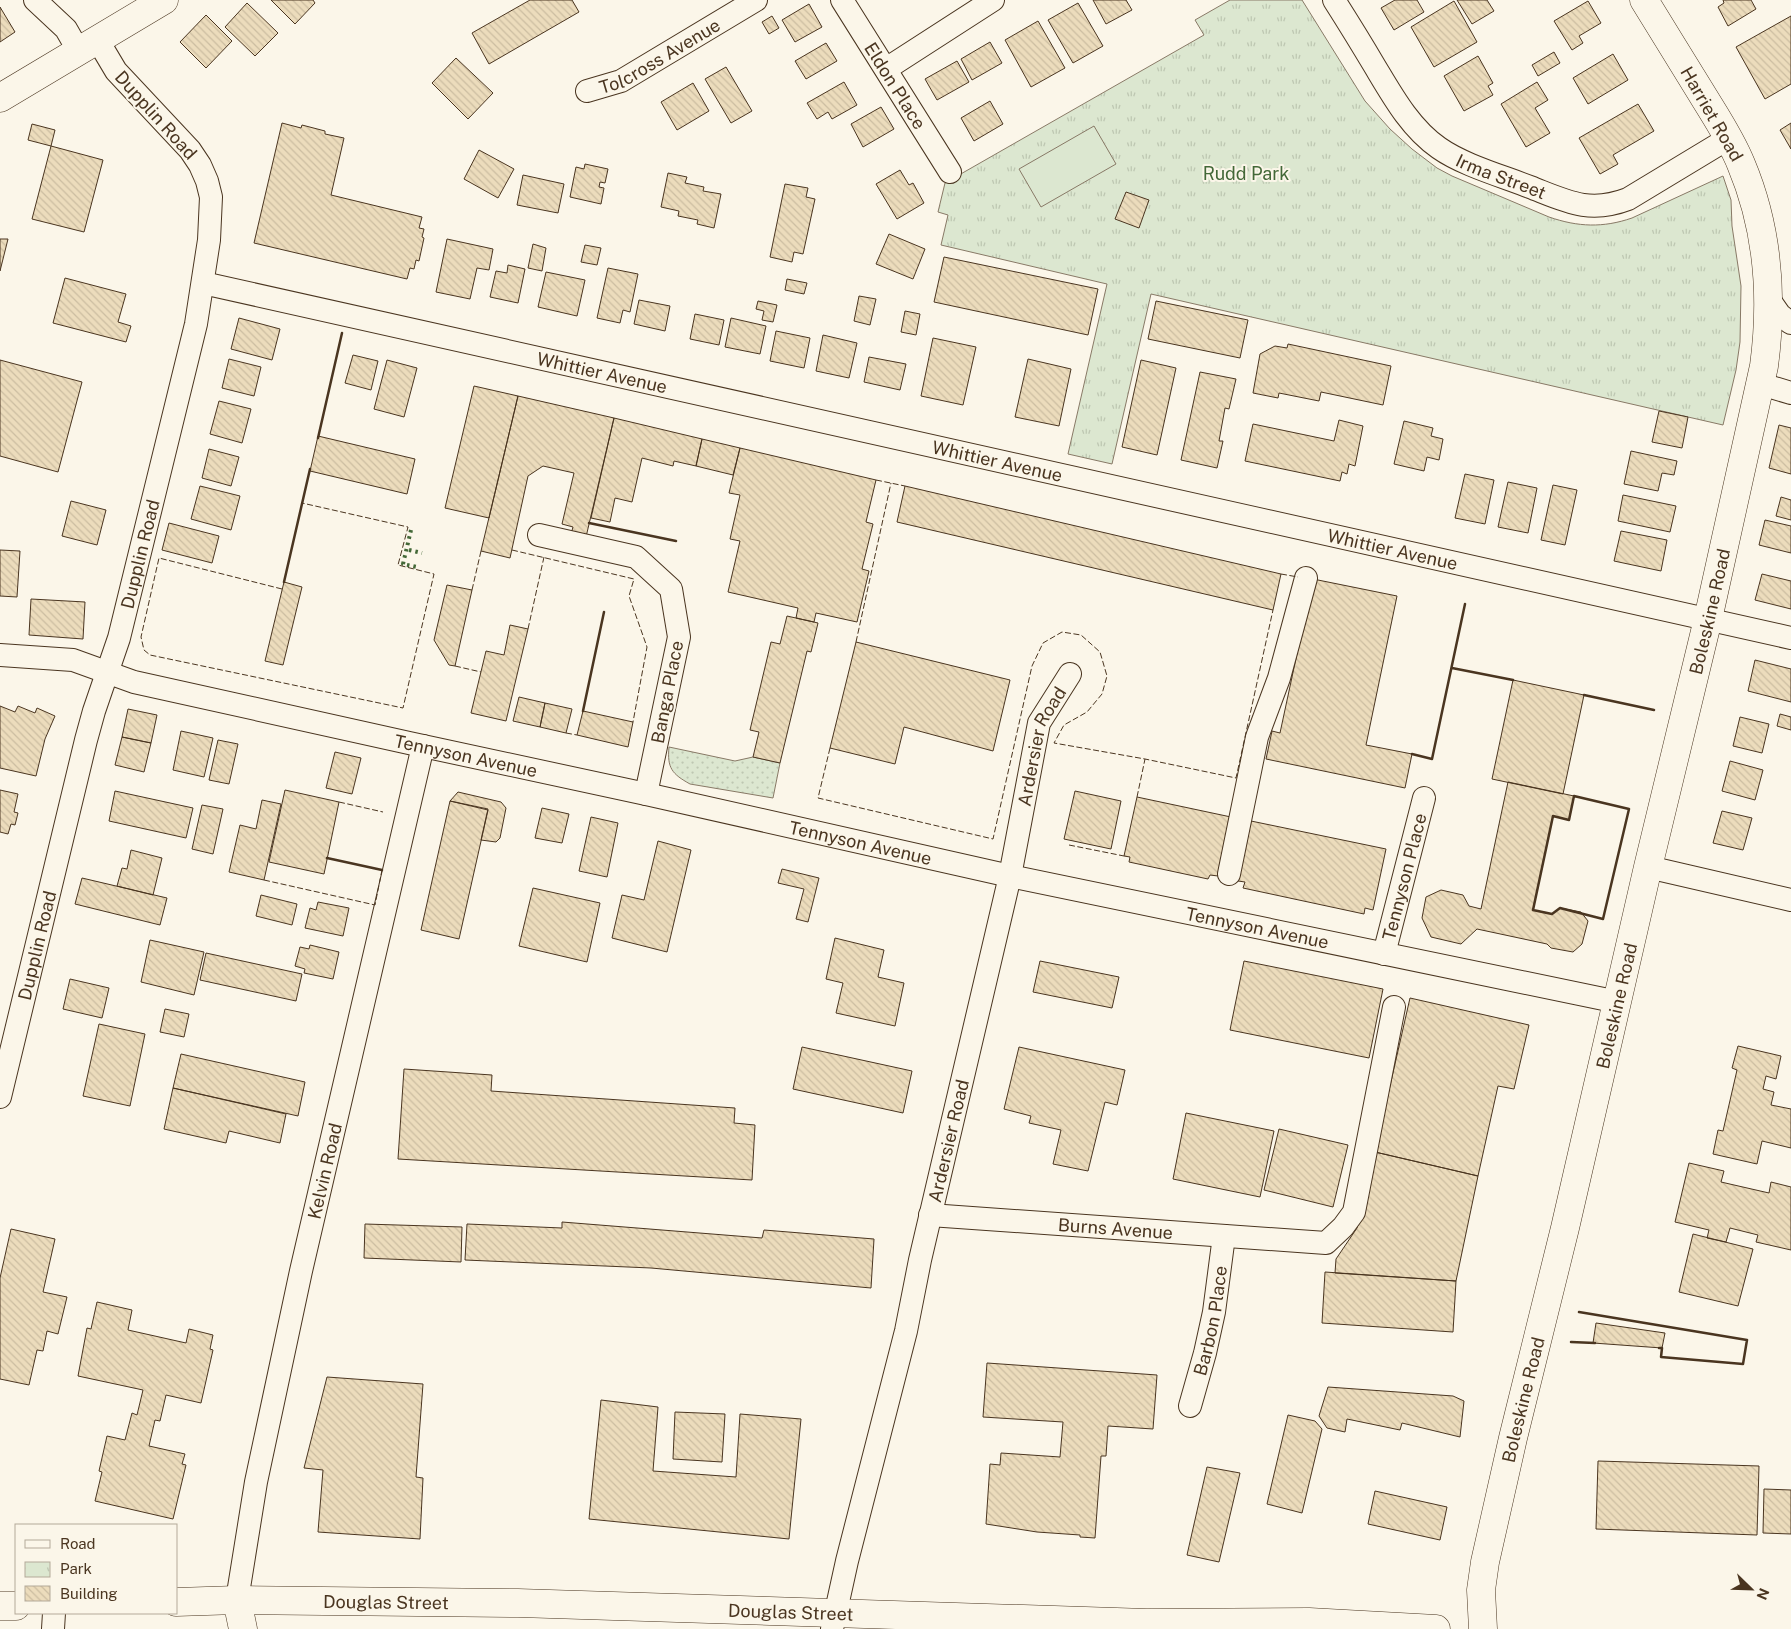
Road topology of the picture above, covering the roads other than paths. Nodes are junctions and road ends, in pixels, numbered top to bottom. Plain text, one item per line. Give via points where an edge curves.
1 (35, 0) edge
2 (164, 0) edge
3 (756, 0) edge
4 (842, 0) edge
5 (993, 0) edge
6 (1334, 0) edge
7 (1644, 0) edge
8 (88, 45) junction
9 (886, 69) junction
10 (587, 91) dead end
11 (0, 98) edge
12 (1729, 138) junction
13 (950, 172) dead end
14 (203, 283) junction
15 (1768, 298) junction
16 (1791, 323) edge
17 (1761, 384) junction
18 (1791, 393) edge
19 (539, 535) dead end
20 (1306, 578) dead end
21 (1708, 619) junction
22 (1791, 638) edge
23 (0, 655) edge
24 (107, 672) junction
25 (1070, 674) dead end
26 (423, 746) junction
27 (646, 794) junction
28 (1424, 798) dead end
29 (1648, 867) junction
30 (1229, 874) dead end
31 (1010, 876) junction
32 (1791, 900) edge
33 (1384, 954) junction
34 (1618, 1002) junction
35 (1394, 1008) dead end
36 (0, 1097) edge
37 (930, 1215) junction
38 (1224, 1236) junction
39 (1190, 1406) dead end
40 (237, 1600) junction
41 (178, 1602) edge
42 (0, 1606) edge
43 (15, 1606) edge
44 (54, 1614) edge
45 (834, 1621) edge
46 (53, 1629) edge
47 (243, 1629) edge
48 (1436, 1629) edge
49 (1483, 1629) edge

1 - 8 street, Dupplin Road
2 - 8 main road
3 - 10 street, Tolcross Avenue via 621,81
4 - 9 street, Eldon Place
5 - 9 street
6 - 12 street, Irma Street via 1387,87 1428,139 1454,157 1568,202 1590,207 1628,199
7 - 12 main road, Harriet Road
8 - 11 main road
8 - 14 street, Dupplin Road via 190,150 200,165 211,197
9 - 13 street, Eldon Place
12 - 15 main road, Harriet Road via 1759,217
14 - 21 street, Whittier Avenue
14 - 24 street, Dupplin Road via 192,344 126,610
15 - 16 street via 1780,315
15 - 17 main road, Harriet Road via 1767,349
17 - 18 street
17 - 21 main road, Boleskine Road
19 - 27 street, Banga Place via 636,557 671,589 679,637
20 - 30 street via 1279,678 1257,737
21 - 22 street, Whittier Avenue
21 - 29 main road, Boleskine Road
23 - 24 street, Tennyson Avenue via 67,659
24 - 26 street, Tennyson Avenue via 134,682
24 - 36 street, Dupplin Road via 86,740
25 - 31 street, Ardersier Road via 1039,723
26 - 27 street, Tennyson Avenue
26 - 40 street, Kelvin Road via 301,1271 256,1482
27 - 31 street, Tennyson Avenue
28 - 33 street, Tennyson Place
29 - 32 street
29 - 34 main road, Boleskine Road
31 - 33 street, Tennyson Avenue
31 - 37 street, Ardersier Road
33 - 34 street, Tennyson Avenue
34 - 49 main road, Boleskine Road via 1483,1572
35 - 38 street, Burns Avenue via 1354,1212 1344,1227 1326,1243
37 - 38 street, Burns Avenue
37 - 45 street, Ardersier Road via 904,1338
38 - 39 street, Barbon Place via 1206,1353
40 - 41 main road, Douglas Street
40 - 45 main road, Douglas Street via 518,1603
40 - 47 main road
42 - 43 main road
44 - 46 street
45 - 48 main road, Douglas Street via 1310,1622

